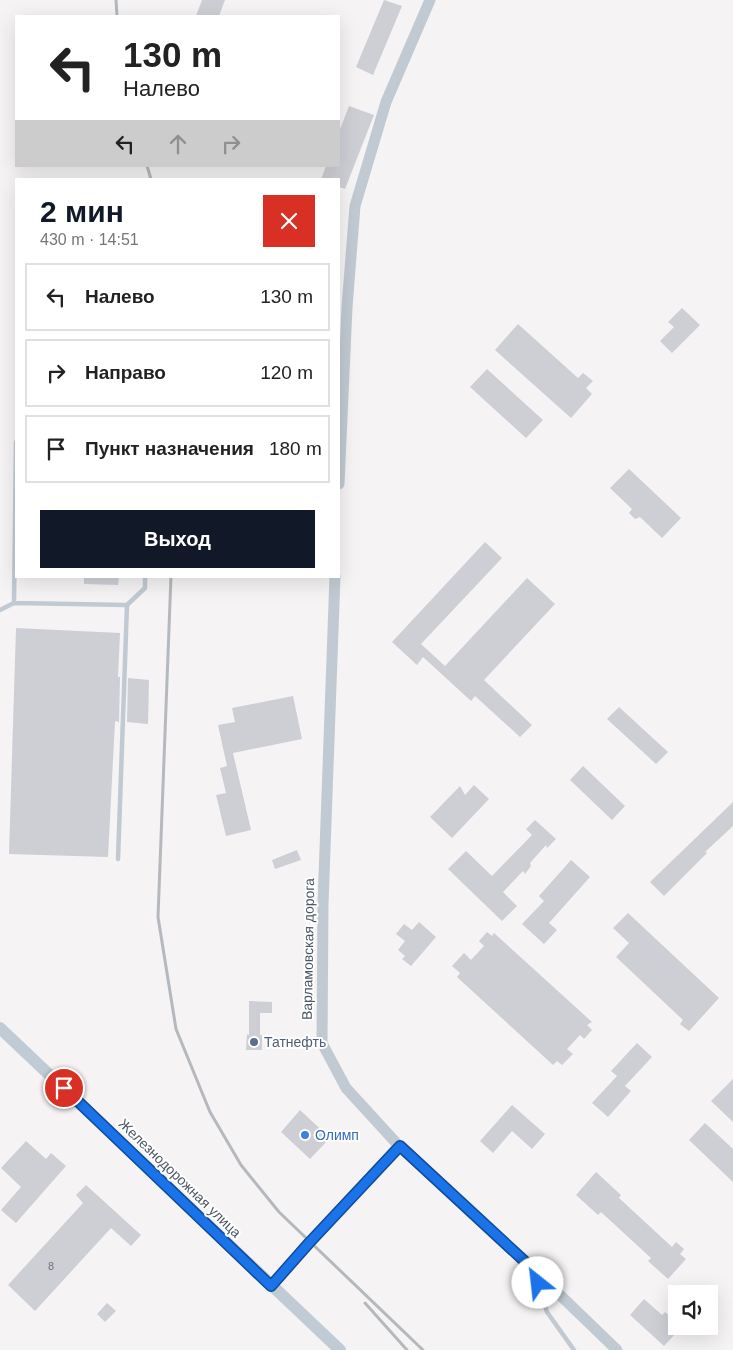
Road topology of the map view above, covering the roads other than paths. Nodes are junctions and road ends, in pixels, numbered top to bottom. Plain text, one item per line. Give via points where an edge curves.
1 (430, 0) edge
2 (340, 462) edge
3 (15, 523) edge
4 (145, 578) edge
5 (334, 578) edge
6 (14, 604) junction
7 (127, 606) junction
8 (0, 610) edge
9 (118, 859) dead end
10 (0, 1028) edge
11 (400, 1146) junction
12 (533, 1269) junction
13 (271, 1286) junction
14 (340, 1350) edge
15 (574, 1350) edge
16 (617, 1350) edge

1 - 2 street via 386,102 355,206
3 - 6 lane
4 - 7 lane via 145,588
5 - 11 street, Варламовская дорога via 323,904 322,1043 346,1088
6 - 7 lane
6 - 8 lane
7 - 9 lane
10 - 13 main road, Железнодорожная улица
11 - 12 street, Варламовская дорога
11 - 13 street
12 - 15 lane via 546,1312
12 - 16 street, Варламовская дорога
13 - 14 main road, Железнодорожная улица

